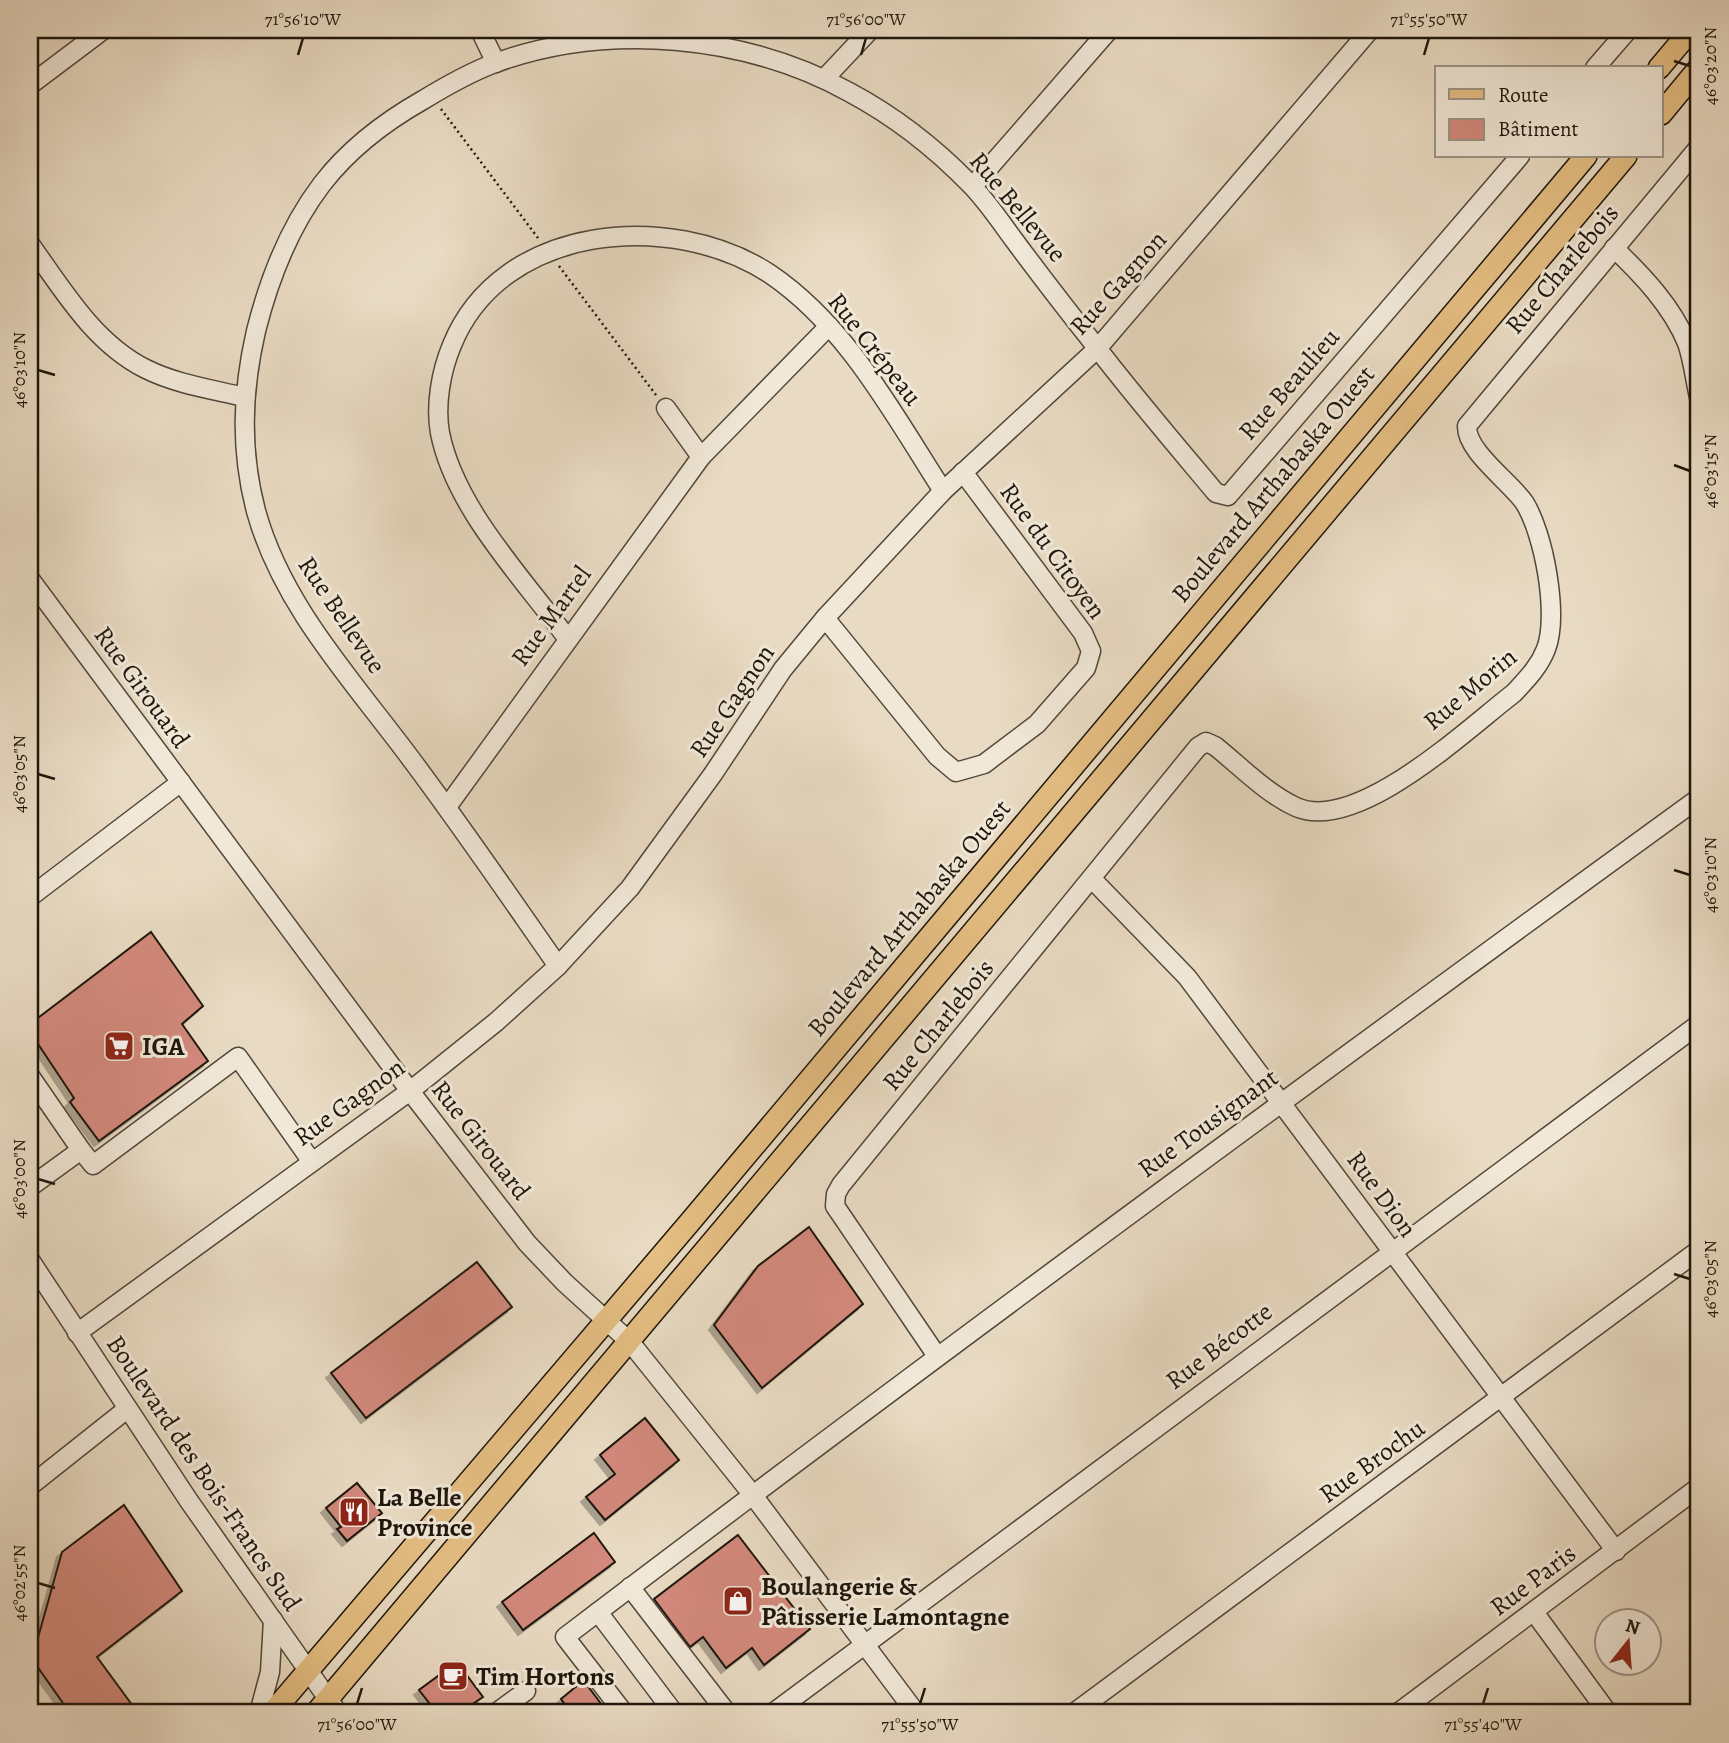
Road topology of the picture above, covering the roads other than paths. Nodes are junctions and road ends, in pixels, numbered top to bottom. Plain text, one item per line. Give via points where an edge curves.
1 (103, 30) edge
2 (480, 30) edge
3 (870, 30) edge
4 (1109, 30) edge
5 (1370, 30) edge
6 (1628, 30) edge
7 (1691, 30) edge
8 (682, 35) edge
9 (496, 63) junction
10 (1597, 66) edge
11 (1661, 66) edge
12 (1699, 68) edge
13 (824, 79) junction
14 (30, 85) edge
15 (1662, 113) edge
16 (1699, 147) edge
17 (1518, 158) edge
18 (1584, 158) edge
19 (1624, 158) edge
20 (973, 187) junction
21 (30, 244) edge
22 (1614, 248) junction
23 (829, 326) junction
24 (1097, 349) junction
25 (244, 397) junction
26 (1699, 397) edge
27 (666, 408) dead end
28 (1467, 426) joint
29 (701, 457) junction
30 (963, 472) junction
31 (943, 491) junction
32 (30, 579) edge
33 (825, 618) junction
34 (567, 638) junction
35 (1206, 743) joint
36 (181, 782) junction
37 (1699, 798) edge
38 (447, 807) junction
39 (1092, 879) junction
40 (30, 897) edge
41 (558, 966) junction
42 (1699, 1024) edge
43 (30, 1076) edge
44 (410, 1091) junction
45 (1282, 1101) junction
46 (81, 1150) junction
47 (312, 1162) junction
48 (30, 1187) edge
49 (1699, 1250) edge
50 (1391, 1252) junction
51 (30, 1260) edge
52 (607, 1319) junction
53 (77, 1333) junction
54 (629, 1342) junction
55 (937, 1356) junction
56 (1503, 1397) junction
57 (127, 1409) junction
58 (30, 1486) edge
59 (1698, 1490) edge
60 (752, 1494) junction
61 (1616, 1551) junction
62 (630, 1587) junction
63 (598, 1612) junction
64 (1534, 1612) junction
65 (273, 1620) junction
66 (864, 1644) junction
67 (308, 1670) junction
68 (526, 1690) dead end
69 (327, 1708) edge
70 (259, 1713) edge
71 (272, 1713) edge
72 (496, 1713) edge
73 (624, 1713) edge
74 (674, 1713) edge
75 (727, 1713) edge
76 (773, 1713) edge
77 (916, 1713) edge
78 (1074, 1713) edge
79 (1398, 1713) edge
80 (1608, 1713) edge

1 - 14 street
2 - 9 street
3 - 13 street
4 - 20 street
5 - 24 street, Rue Gagnon
6 - 10 street
7 - 11 main road
8 - 9 street, Rue Bellevue via 572,44
8 - 13 street, Rue Bellevue
9 - 25 street, Rue Bellevue via 399,114 359,145 323,183 277,265 261,311
12 - 15 main road
13 - 20 street, Rue Bellevue via 891,117
16 - 22 street, Rue Charlebois
17 - 24 street, Rue Beaulieu via 1228,496 1216,494
18 - 52 main road, Boulevard Arthabaska Ouest
19 - 54 main road
20 - 24 street, Rue Bellevue
21 - 25 street via 82,316 122,355 183,383
22 - 26 street via 1674,317 1687,345
22 - 28 street, Rue Charlebois
23 - 29 street, Rue Martel
23 - 31 street, Rue Crépeau via 880,392
23 - 34 street, Rue Crépeau via 769,274 726,251 676,239 626,235 548,252 499,279 474,305 446,359 440,390 440,431 450,467 470,507
24 - 30 street, Rue Gagnon
25 - 38 street, Rue Bellevue via 247,472 258,516 288,590
27 - 29 street
28 - 35 street, Rue Morin via 1466,436 1523,501 1539,540 1551,627 1547,647 1529,678 1382,792 1334,811 1315,813 1295,806
29 - 34 street, Rue Martel
30 - 31 street, Rue Gagnon
30 - 33 street, Rue du Citoyen via 1083,633 1091,651 1086,668 1037,724 984,764 956,772 937,756
31 - 33 street, Rue Gagnon
32 - 36 street, Rue Girouard
33 - 41 street, Rue Gagnon via 783,669 630,888
34 - 38 street, Rue Martel
35 - 39 street, Rue Charlebois via 1198,747
36 - 40 street
36 - 44 street, Rue Girouard
37 - 45 street, Rue Tousignant
38 - 41 street, Rue Bellevue
39 - 45 street, Rue Dion via 1187,977
39 - 55 street, Rue Charlebois via 836,1194 840,1216
41 - 44 street, Rue Gagnon
42 - 50 street, Rue Bécotte
43 - 46 street
44 - 47 street, Rue Gagnon
44 - 52 street, Rue Girouard via 527,1242
45 - 50 street, Rue Dion
45 - 55 street, Rue Tousignant
46 - 47 street via 93,1166 238,1058
46 - 48 street
47 - 53 street, Rue Gagnon
49 - 56 street, Rue Brochu
50 - 56 street, Rue Dion
50 - 66 street, Rue Bécotte
51 - 53 street, Boulevard des Bois-Francs Sud
52 - 54 street, Rue Girouard
52 - 67 main road, Boulevard Arthabaska Ouest
53 - 57 street, Boulevard des Bois-Francs Sud
54 - 60 street, Rue Girouard
54 - 69 main road
55 - 60 street, Rue Tousignant
56 - 61 street, Rue Dion
56 - 78 street, Rue Brochu
57 - 58 street
57 - 65 street, Boulevard des Bois-Francs Sud
59 - 61 street, Rue Paris
60 - 62 street, Rue Tousignant
60 - 66 street, Rue Girouard
61 - 64 street, Rue Paris
62 - 63 street, Rue Tousignant
62 - 75 street
63 - 73 street, Rue Tousignant via 565,1637
63 - 74 street
64 - 79 street, Rue Paris
64 - 80 street
65 - 67 street, Boulevard des Bois-Francs Sud
65 - 70 street via 270,1672
66 - 76 street, Rue Bécotte
66 - 77 street, Rue Girouard
67 - 69 street, Boulevard des Bois-Francs Sud
67 - 71 main road, Boulevard Arthabaska Ouest
68 - 72 street

